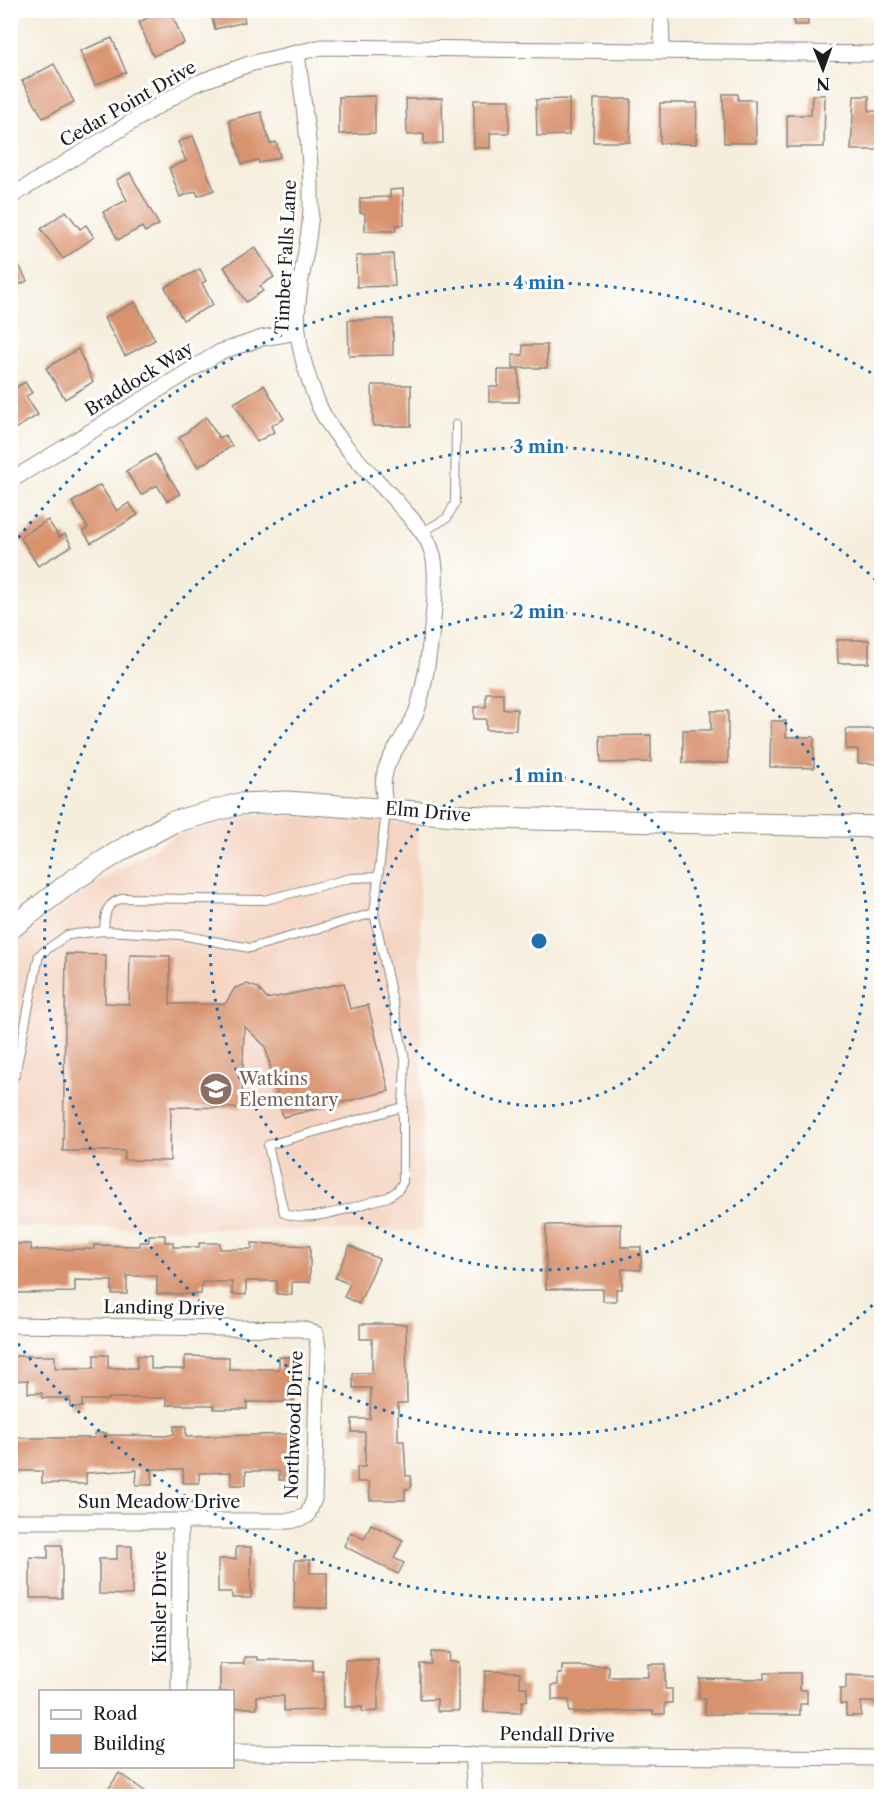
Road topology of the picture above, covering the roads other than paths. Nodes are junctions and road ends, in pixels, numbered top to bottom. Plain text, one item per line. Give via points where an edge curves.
1 (661, 10) edge
2 (662, 51) junction
3 (297, 52) junction
4 (882, 54) edge
5 (10, 197) edge
6 (298, 332) junction
7 (456, 424) dead end
8 (10, 481) edge
9 (424, 531) junction
10 (386, 808) junction
11 (882, 826) edge
12 (378, 877) junction
13 (374, 914) junction
14 (10, 929) edge
15 (104, 931) junction
16 (10, 1080) edge
17 (403, 1107) junction
18 (10, 1325) edge
19 (316, 1334) joint
20 (307, 1516) joint
21 (10, 1521) edge
22 (180, 1523) junction
23 (179, 1690) edge
24 (234, 1752) edge
25 (472, 1754) junction
26 (882, 1758) edge
27 (475, 1797) edge

1 - 2 street
2 - 3 street, Cedar Point Drive via 367,46
2 - 4 street, Cedar Point Drive
3 - 5 street, Cedar Point Drive via 192,85
3 - 6 street, Timber Falls Lane via 310,163 311,208
6 - 8 street, Braddock Way via 262,338 220,352
6 - 9 street, Timber Falls Lane via 319,406 336,435
7 - 9 lane via 455,503 447,518
9 - 10 street, Timber Falls Lane via 434,561 432,626 415,714 386,767 382,792
10 - 11 street, Elm Drive via 494,818
10 - 12 lane
10 - 14 street, Elm Drive via 287,802 239,804 183,819 72,881
12 - 13 lane
12 - 15 lane via 351,878 265,900 124,897 106,908
13 - 15 lane via 250,948 181,935
13 - 17 lane via 405,1059
15 - 16 lane via 67,935 39,955 15,1075
17 - 17 lane via 267,1145 284,1213 295,1218 311,1217 388,1197 398,1190 403,1182
18 - 19 street, Landing Drive via 302,1329
19 - 20 street, Northwood Drive via 314,1499
20 - 22 street, Sun Meadow Drive via 291,1521
21 - 22 street, Sun Meadow Drive
22 - 23 street, Kinsler Drive
24 - 25 street, Pendall Drive
25 - 26 street, Pendall Drive
25 - 27 street

